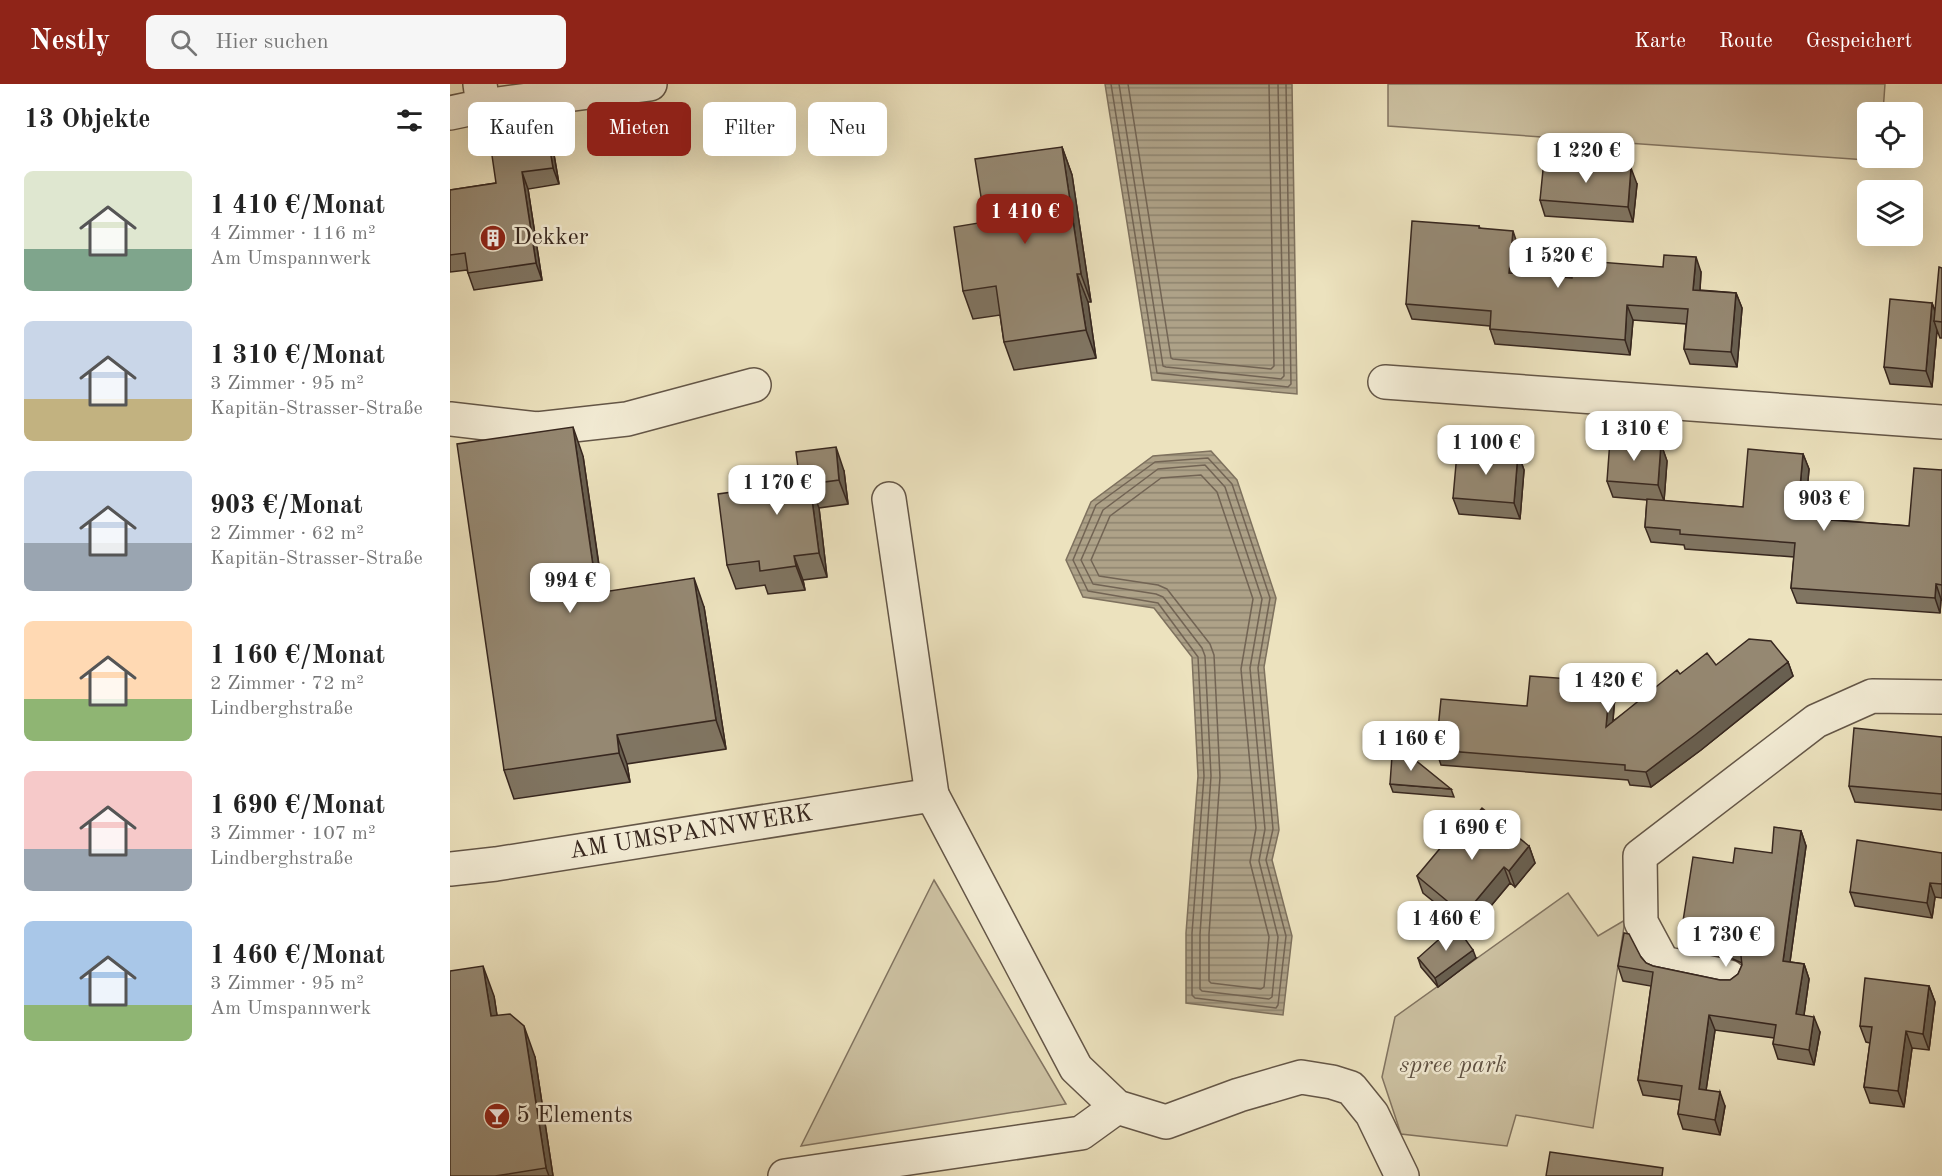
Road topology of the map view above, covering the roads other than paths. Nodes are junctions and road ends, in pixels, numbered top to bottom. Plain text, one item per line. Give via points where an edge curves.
1 (650, 84) edge
2 (482, 95) edge
3 (450, 113) edge
4 (1385, 382) dead end
5 (754, 385) dead end
6 (450, 419) edge
7 (1942, 422) edge
8 (889, 499) dead end
9 (1942, 697) edge
10 (932, 795) junction
11 (452, 871) edge
12 (1729, 977) edge
13 (1117, 1107) junction
14 (784, 1176) edge
15 (1402, 1176) edge

1 - 2 street
2 - 3 street
4 - 7 street
5 - 6 street via 627,419 537,429
8 - 10 street
9 - 12 street via 1872,696 1816,720 1640,856 1641,922 1663,963
10 - 11 street, AM UMSPANNWERK
10 - 13 street via 1076,1068
13 - 14 street via 1081,1133
13 - 15 street via 1166,1122 1301,1077 1332,1082 1351,1088 1372,1114

